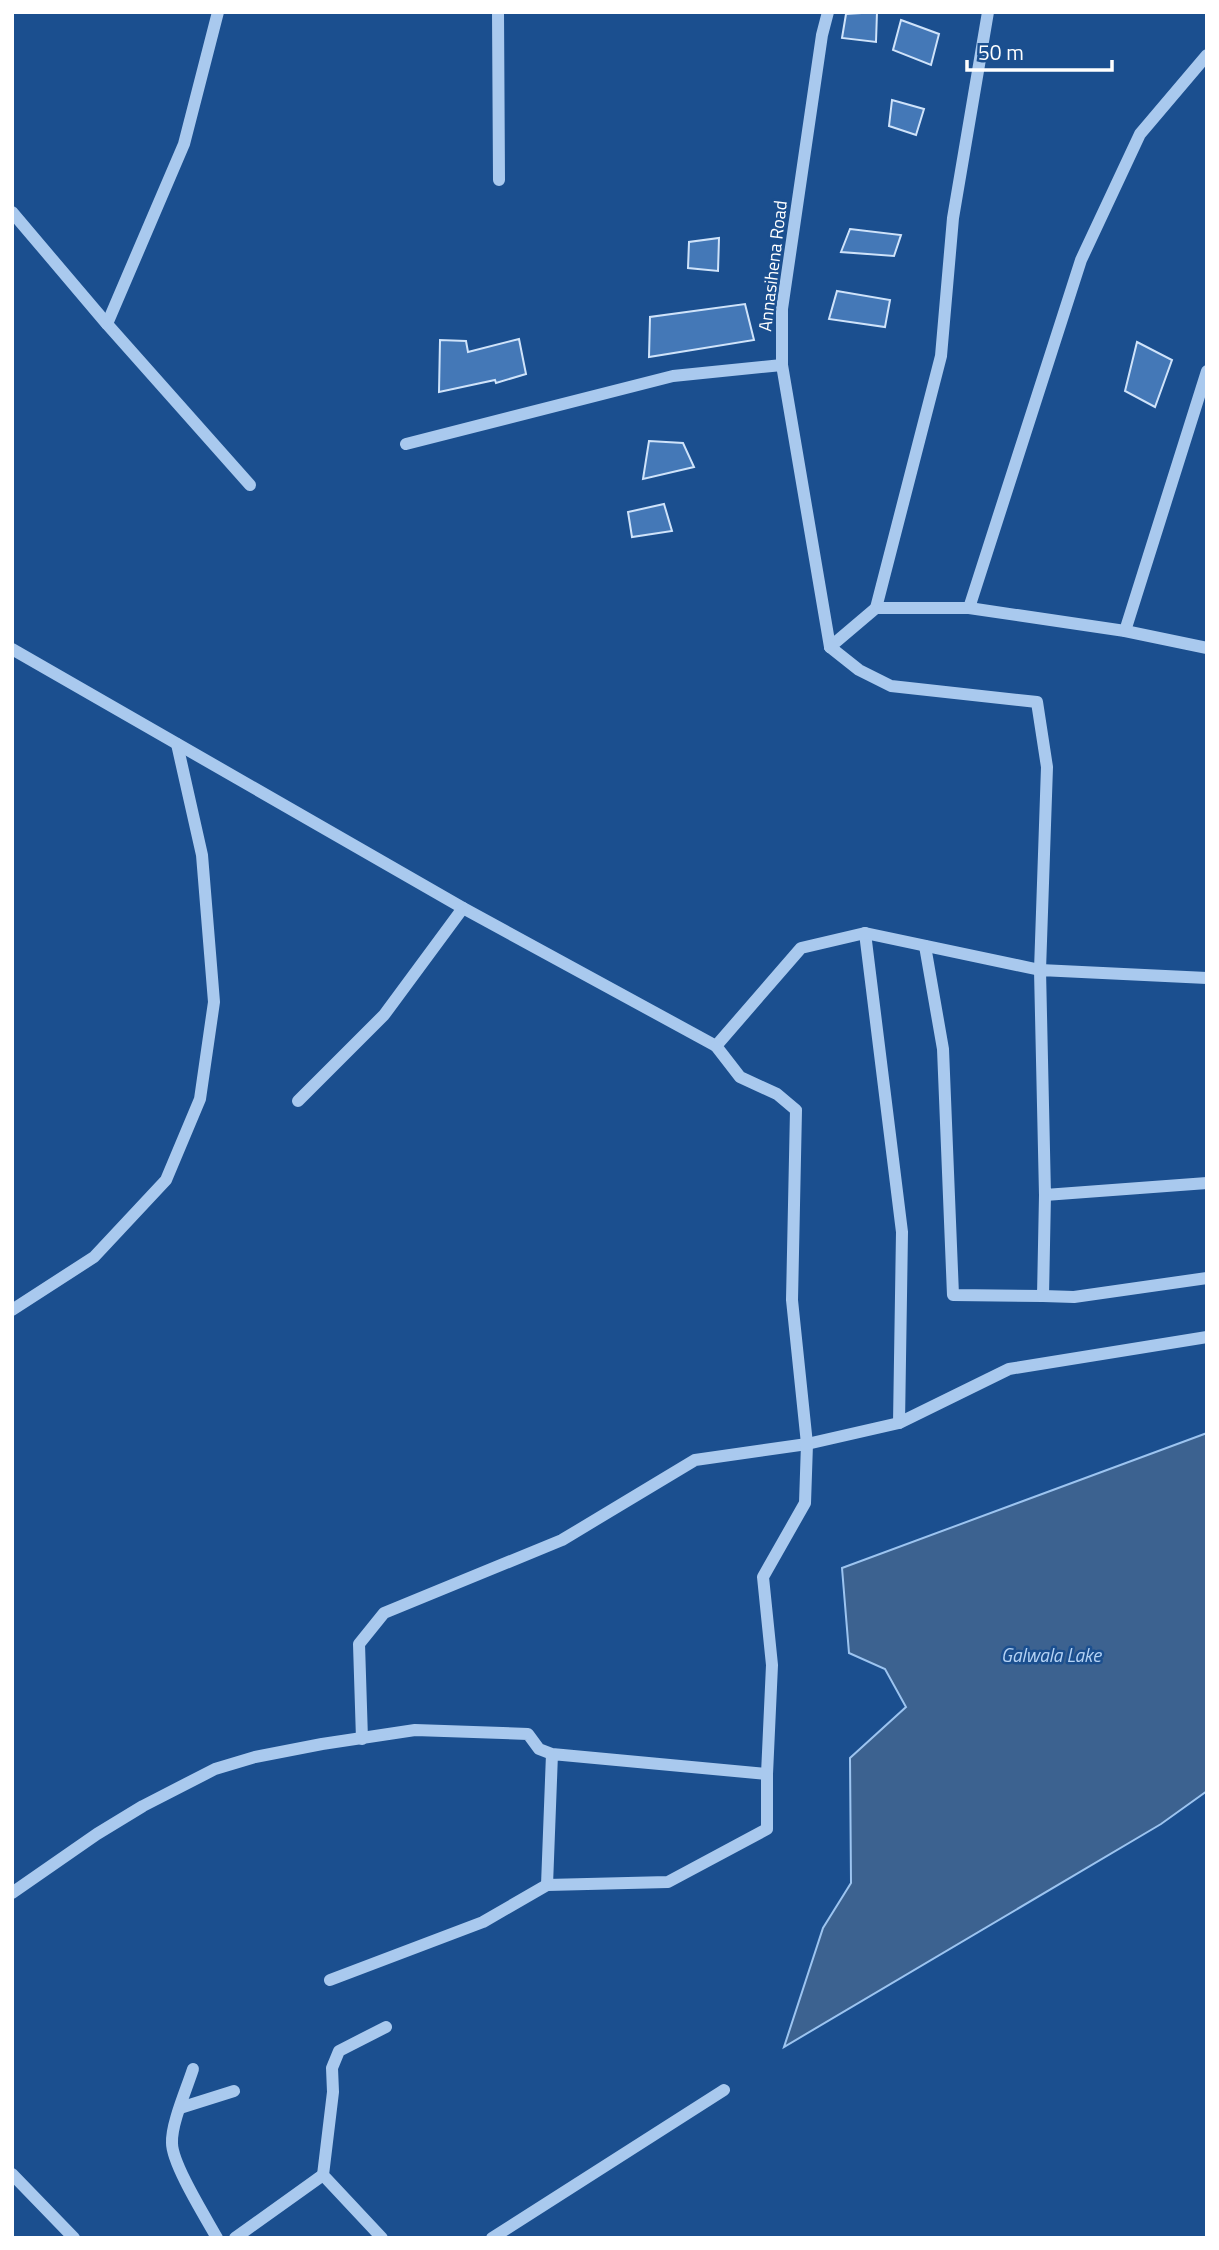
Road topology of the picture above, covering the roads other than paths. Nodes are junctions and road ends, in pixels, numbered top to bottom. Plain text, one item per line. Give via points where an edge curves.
1 (218, 12) edge
2 (498, 12) edge
3 (828, 12) edge
4 (989, 12) edge
5 (1207, 55) edge
6 (499, 180) dead end
7 (12, 212) edge
8 (107, 324) junction
9 (782, 365) junction
10 (1207, 371) edge
11 (406, 443) dead end
12 (250, 485) dead end
13 (876, 608) junction
14 (969, 608) junction
15 (1125, 631) junction
16 (830, 647) junction
17 (1207, 648) edge
18 (12, 649) edge
19 (177, 744) junction
20 (463, 908) junction
21 (865, 933) junction
22 (925, 946) junction
23 (1040, 970) junction
24 (1207, 978) edge
25 (716, 1046) junction
26 (298, 1101) dead end
27 (1207, 1183) edge
28 (1045, 1195) junction
29 (1207, 1278) edge
30 (1043, 1296) junction
31 (12, 1310) edge
32 (1207, 1337) edge
33 (900, 1423) junction
34 (807, 1444) junction
35 (362, 1739) junction
36 (552, 1754) junction
37 (767, 1774) junction
38 (547, 1885) junction
39 (12, 1893) edge
40 (330, 1980) dead end
41 (386, 2027) dead end
42 (193, 2069) dead end
43 (724, 2090) dead end
44 (234, 2091) dead end
45 (180, 2108) junction
46 (12, 2174) edge
47 (323, 2175) junction
48 (74, 2238) edge
49 (217, 2238) edge
50 (235, 2238) edge
51 (382, 2238) edge
52 (492, 2238) edge

1 - 8 street via 184,144
2 - 6 street
3 - 9 street, Annasihena Road via 782,309
4 - 13 street via 953,218 941,356
5 - 14 street via 1140,134 1080,260
7 - 8 street
8 - 12 street
9 - 11 street via 673,376
9 - 16 street, Annasihena Road
10 - 15 street
13 - 14 street
13 - 16 street
14 - 15 street
15 - 17 street
16 - 23 street via 859,670 891,686 1037,702 1047,767
18 - 19 street
19 - 20 street
19 - 31 street via 202,855 214,1002 200,1099 166,1180 94,1257
20 - 25 street
20 - 26 street via 384,1015
21 - 22 street
21 - 25 street via 801,948
21 - 33 street via 902,1232
22 - 23 street
22 - 30 street via 943,1049 953,1295
23 - 24 street
23 - 28 street
25 - 34 street via 740,1077 777,1094 796,1110 792,1300
27 - 28 street
28 - 30 street
29 - 30 street via 1074,1297
32 - 33 street via 1009,1369
33 - 34 street
34 - 35 street via 695,1460 562,1540 384,1613 359,1644
34 - 37 street via 804,1503 763,1577 772,1665
35 - 36 street via 415,1730 528,1734 539,1749
35 - 39 street via 255,1757 215,1769 97,1834
36 - 37 street
36 - 38 street
37 - 38 street via 767,1829 668,1882
38 - 40 street via 483,1922
41 - 47 street via 339,2051 332,2068
42 - 45 street
43 - 52 street
44 - 45 street
45 - 49 street via 172,2144
46 - 48 street
47 - 50 street
47 - 51 street

